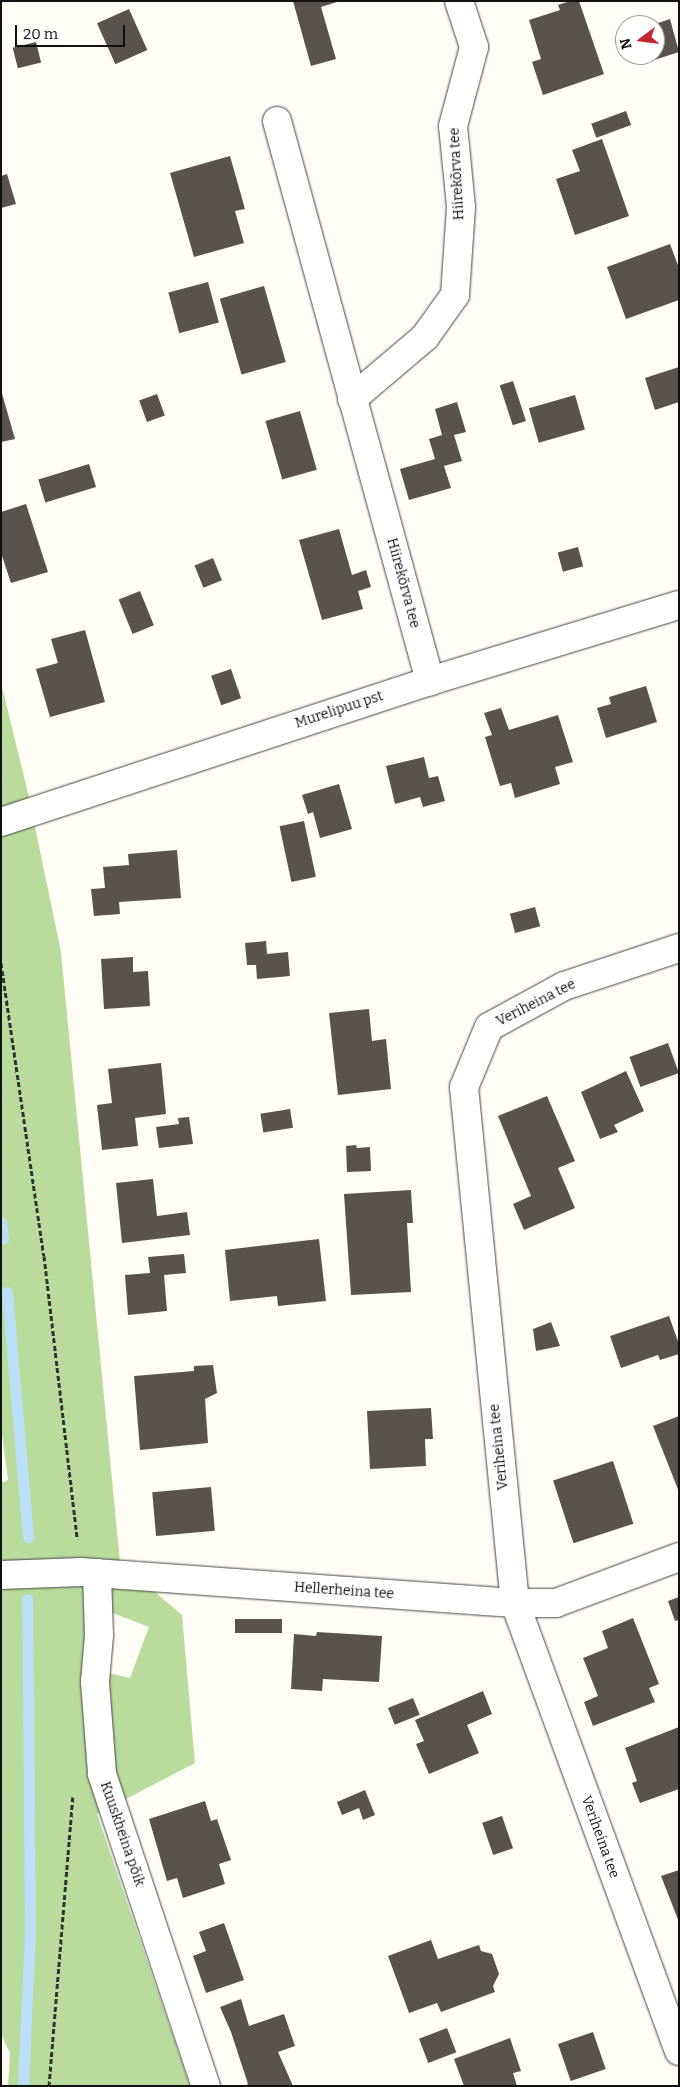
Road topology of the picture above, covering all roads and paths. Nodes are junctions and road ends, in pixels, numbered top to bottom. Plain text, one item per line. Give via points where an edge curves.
1 (459, 1) edge
2 (277, 121) dead end
3 (352, 399) junction
4 (679, 605) edge
5 (430, 681) junction
6 (1, 822) edge
7 (679, 948) edge
8 (1, 963) edge
9 (679, 1557) edge
10 (89, 1572) junction
11 (1, 1575) edge
12 (515, 1603) junction
13 (74, 1794) dead end
14 (679, 2051) edge
15 (49, 2086) edge
16 (206, 2086) edge

1 - 3 street, Hiirekõrva tee via 474,48 453,126 461,207 455,295 425,337
2 - 3 street, Hiirekõrva tee
3 - 5 street, Hiirekõrva tee
4 - 5 street, Murelipuu pst
5 - 6 street, Murelipuu pst
7 - 12 street, Veriheina tee via 564,986 489,1027 464,1087
8 - 10 path
9 - 12 street, Hellerheina tee via 556,1603
10 - 11 street, Hellerheina tee
10 - 12 street, Hellerheina tee
10 - 16 street, Kuuskheina põik via 99,1635 95,1682 102,1774
12 - 14 street, Veriheina tee
13 - 15 path

